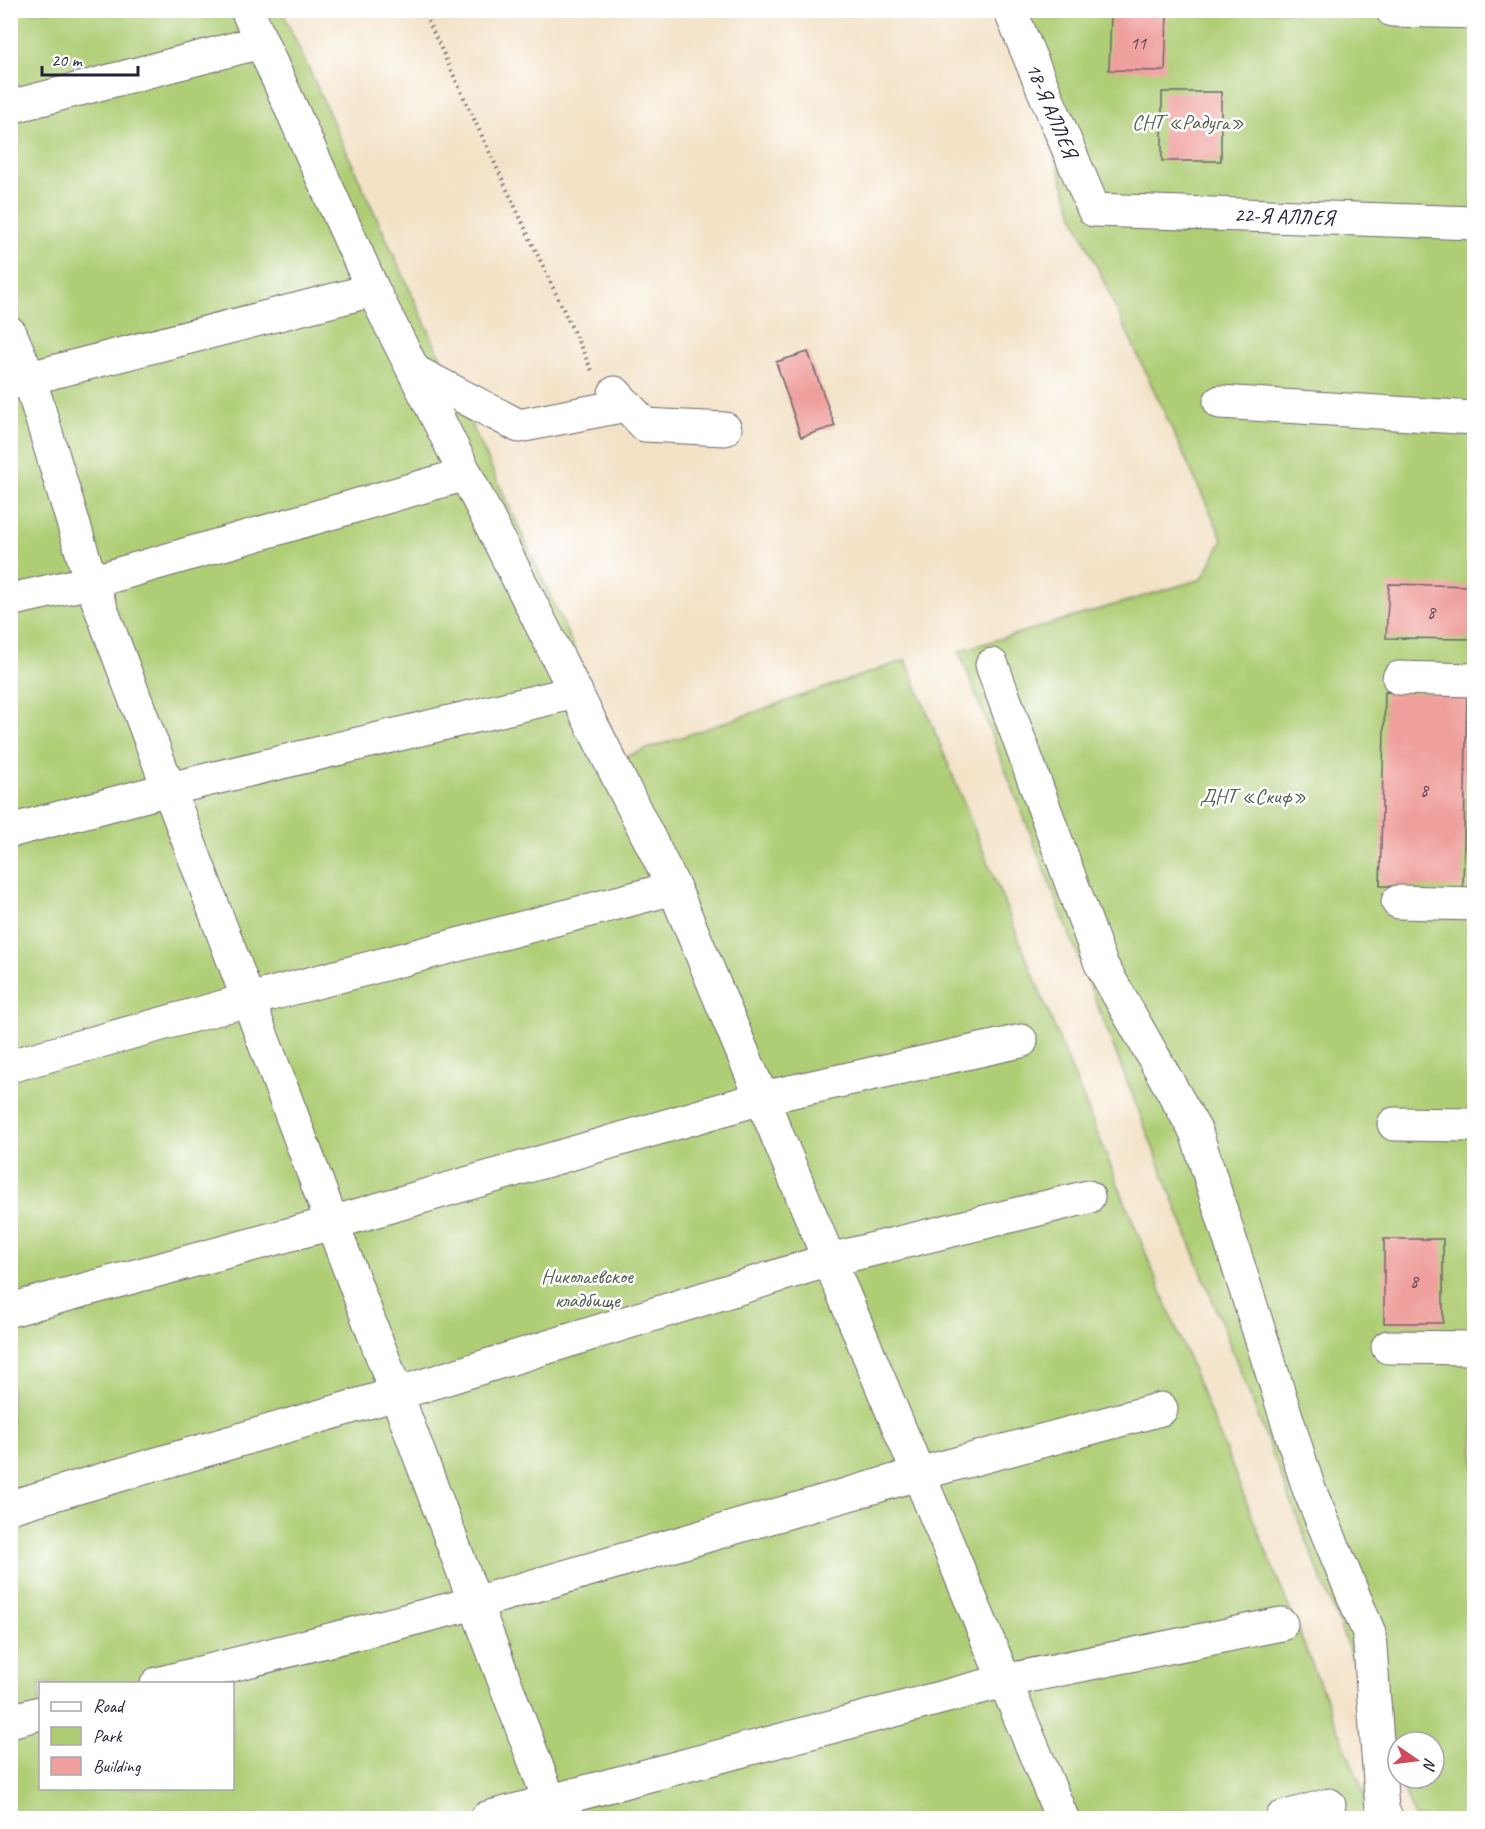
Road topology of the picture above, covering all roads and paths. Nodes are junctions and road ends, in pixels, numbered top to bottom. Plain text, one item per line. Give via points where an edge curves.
1 (248, 10) edge
2 (423, 10) edge
3 (1010, 10) edge
4 (1392, 10) edge
5 (1474, 12) edge
6 (261, 42) junction
7 (10, 107) edge
8 (1094, 210) joint
9 (1474, 223) edge
10 (373, 290) junction
11 (10, 333) edge
12 (414, 371) junction
13 (20, 381) edge
14 (611, 391) junction
15 (1221, 402) dead end
16 (1474, 418) edge
17 (725, 429) dead end
18 (466, 474) junction
19 (91, 582) junction
20 (10, 600) edge
21 (992, 665) dead end
22 (1399, 678) dead end
23 (1474, 680) edge
24 (576, 692) junction
25 (169, 789) junction
26 (10, 831) edge
27 (674, 888) junction
28 (1398, 902) dead end
29 (1474, 904) edge
30 (248, 1000) junction
31 (1021, 1041) dead end
32 (10, 1066) edge
33 (762, 1098) junction
34 (1394, 1124) dead end
35 (1474, 1125) edge
36 (1088, 1197) dead end
37 (332, 1223) junction
38 (829, 1260) junction
39 (10, 1310) edge
40 (1388, 1347) dead end
41 (1474, 1348) edge
42 (396, 1394) junction
43 (1161, 1409) dead end
44 (918, 1474) junction
45 (10, 1507) edge
46 (475, 1603) junction
47 (1281, 1624) dead end
48 (1004, 1681) junction
49 (161, 1682) edge
50 (39, 1713) edge
51 (10, 1721) edge
52 (1329, 1805) dead end
53 (553, 1810) edge
54 (487, 1818) edge
55 (1062, 1818) edge
56 (1282, 1818) edge
57 (1386, 1818) edge

1 - 6 lane
2 - 14 path
3 - 8 lane, 18-Я АЛЛЕЯ
4 - 5 lane
6 - 7 lane
6 - 10 lane
8 - 9 lane, 22-Я АЛЛЕЯ
10 - 12 lane
10 - 13 lane
11 - 13 lane
12 - 14 lane via 519,426
12 - 18 lane
13 - 19 lane
14 - 17 lane via 645,425
15 - 16 lane
18 - 19 lane
18 - 24 lane
19 - 20 lane
19 - 25 lane
21 - 57 lane via 1101,964 1196,1132 1309,1489 1369,1633 1382,1809
22 - 23 lane
24 - 25 lane
24 - 27 lane
25 - 26 lane
25 - 30 lane
27 - 30 lane
27 - 33 lane
28 - 29 lane
30 - 32 lane
30 - 37 lane
31 - 33 lane
33 - 37 lane
33 - 38 lane
34 - 35 lane
36 - 38 lane
37 - 39 lane
37 - 42 lane
38 - 42 lane
38 - 44 lane
40 - 41 lane
42 - 45 lane
42 - 46 lane
43 - 44 lane
44 - 46 lane
44 - 48 lane
46 - 49 lane
46 - 53 lane
47 - 48 lane
48 - 53 lane
48 - 55 lane
50 - 51 lane
52 - 56 lane
53 - 54 lane

